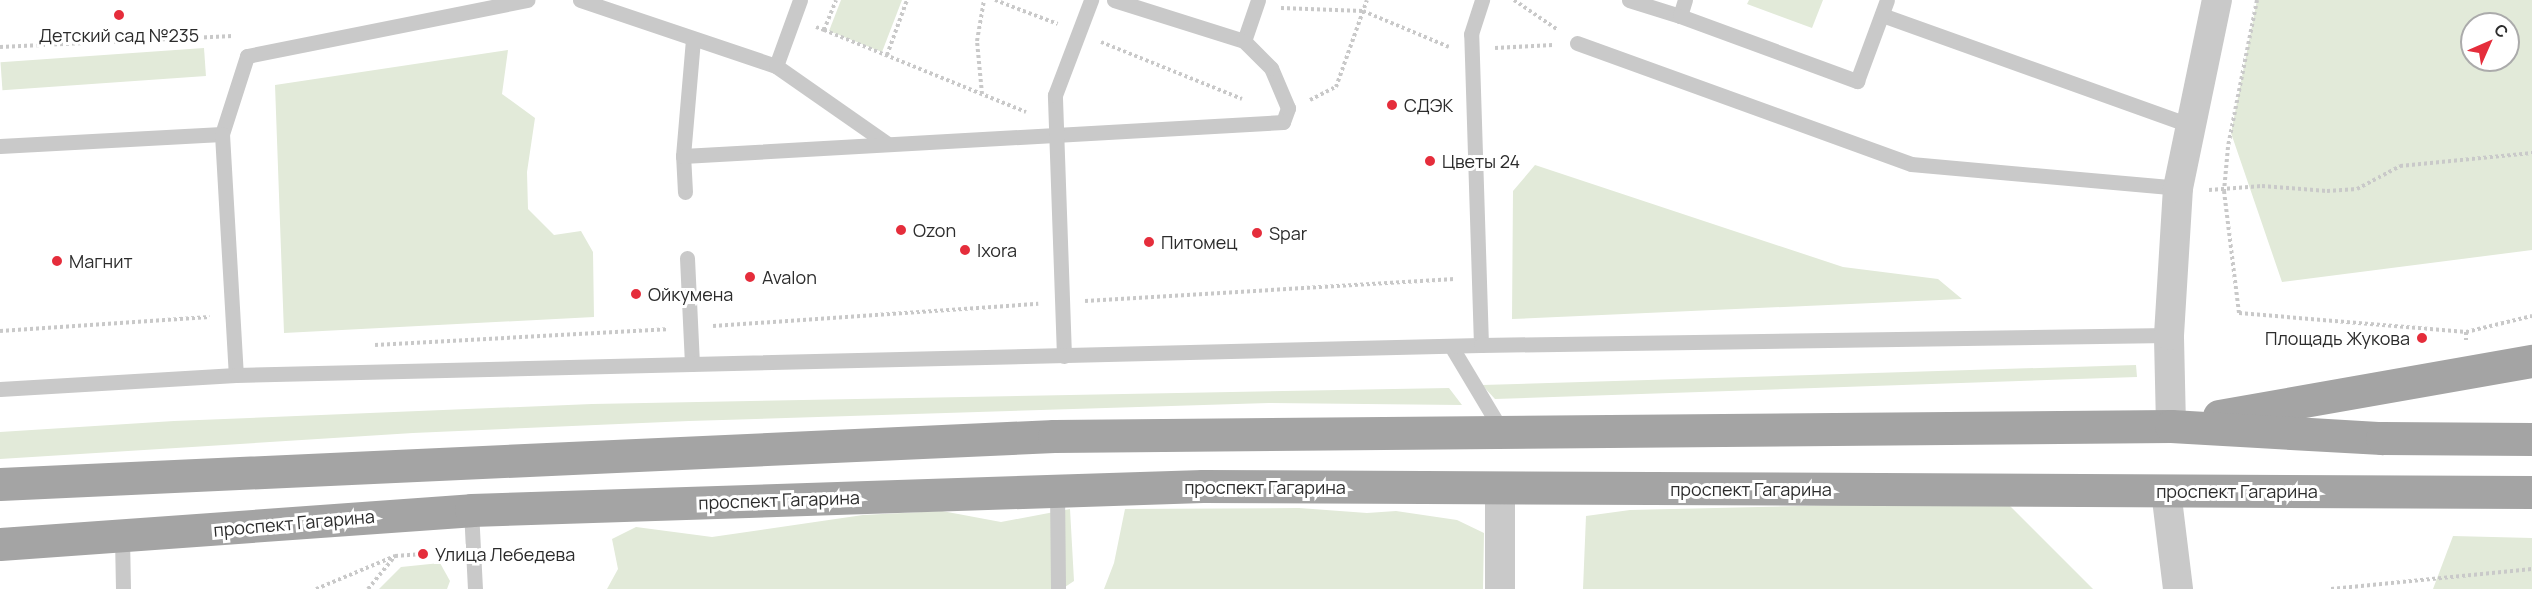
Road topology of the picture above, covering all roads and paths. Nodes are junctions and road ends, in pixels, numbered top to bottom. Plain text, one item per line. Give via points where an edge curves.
1 (527, 0) edge
2 (580, 0) edge
3 (800, 0) edge
4 (907, 0) edge
5 (984, 0) edge
6 (995, 0) edge
7 (1091, 0) edge
8 (1114, 0) edge
9 (1367, 0) edge
10 (1482, 0) edge
11 (1514, 0) edge
12 (1629, 0) edge
13 (1685, 0) edge
14 (1887, 0) edge
15 (2217, 0) edge
16 (2257, 0) edge
17 (1257, 4) edge
18 (1363, 11) junction
19 (1882, 15) junction
20 (1680, 16) junction
21 (824, 30) dead end
22 (1079, 32) junction
23 (238, 36) dead end
24 (693, 39) junction
25 (1244, 41) junction
26 (1577, 43) junction
27 (0, 47) edge
28 (1472, 50) junction
29 (886, 55) junction
30 (776, 66) junction
31 (982, 94) junction
32 (1288, 108) junction
33 (1056, 117) junction
34 (2192, 126) junction
35 (222, 134) junction
36 (1056, 135) junction
37 (888, 144) junction
38 (0, 146) edge
39 (2532, 153) edge
40 (684, 156) junction
41 (2178, 188) junction
42 (2224, 191) junction
43 (685, 192) dead end
44 (687, 258) dead end
45 (1479, 278) junction
46 (1062, 303) junction
47 (232, 315) junction
48 (2532, 316) edge
49 (690, 327) junction
50 (0, 331) edge
51 (2466, 332) junction
52 (2169, 335) junction
53 (363, 345) dead end
54 (1481, 345) junction
55 (1451, 346) junction
56 (1064, 356) junction
57 (2532, 361) edge
58 (692, 364) junction
59 (2468, 370) junction
60 (236, 375) junction
61 (0, 389) edge
62 (2170, 426) junction
63 (1503, 433) junction
64 (2532, 439) edge
65 (0, 484) edge
66 (1500, 489) junction
67 (1057, 490) junction
68 (2166, 491) junction
69 (2532, 492) edge
70 (471, 510) junction
71 (122, 537) junction
72 (0, 544) edge
73 (423, 554) dead end
74 (395, 556) junction
75 (2532, 569) edge
76 (123, 589) edge
77 (316, 589) edge
78 (368, 589) edge
79 (475, 589) edge
80 (1059, 589) edge
81 (1500, 589) edge
82 (2178, 589) edge
83 (2331, 589) edge

1 - 35 lane via 247,56
2 - 24 lane
3 - 30 lane
4 - 29 path
5 - 31 path via 977,41
6 - 22 path
7 - 22 lane
8 - 25 lane
9 - 18 path
10 - 28 lane via 1471,34
11 - 26 path
12 - 20 lane
13 - 20 lane
14 - 19 lane
15 - 34 street
16 - 42 path via 2228,147
17 - 18 path
17 - 25 lane
18 - 28 path via 1440,45
18 - 32 path via 1336,87
19 - 20 lane via 1857,81
19 - 34 lane
21 - 29 path
22 - 32 path via 1222,92 1258,104
22 - 33 lane via 1055,95
23 - 27 path
24 - 30 lane
24 - 40 lane
25 - 32 lane via 1271,68
26 - 28 path
26 - 41 lane via 1911,164
28 - 45 lane
29 - 31 path
30 - 37 lane
31 - 33 path via 1035,116
32 - 36 lane via 1283,122 1275,124
33 - 36 lane
34 - 41 street
35 - 38 lane
35 - 47 lane
36 - 37 lane
36 - 46 lane
37 - 40 lane
39 - 42 path via 2400,166 2356,189 2262,186
40 - 43 lane
41 - 42 path
41 - 52 street
42 - 51 path via 2238,313
44 - 49 lane
45 - 46 path
45 - 54 lane
46 - 49 path
46 - 56 lane
47 - 50 path
47 - 60 lane
48 - 51 path
49 - 53 path
49 - 58 lane
51 - 59 path
52 - 54 lane
52 - 62 street
54 - 55 lane
55 - 56 lane
55 - 63 lane
56 - 58 lane
57 - 59 main road
58 - 60 lane
59 - 62 main road
60 - 61 lane
62 - 63 main road
62 - 64 main road via 2382,438
63 - 65 main road via 1054,436
66 - 67 main road, проспект Гагарина via 1203,486
66 - 68 main road, проспект Гагарина
66 - 81 street
67 - 70 main road, проспект Гагарина
67 - 80 lane
68 - 69 main road, проспект Гагарина
68 - 82 street
70 - 71 main road, проспект Гагарина
70 - 79 lane
71 - 72 main road, проспект Гагарина
71 - 76 lane
73 - 74 path
74 - 77 path
74 - 78 path
75 - 83 path

